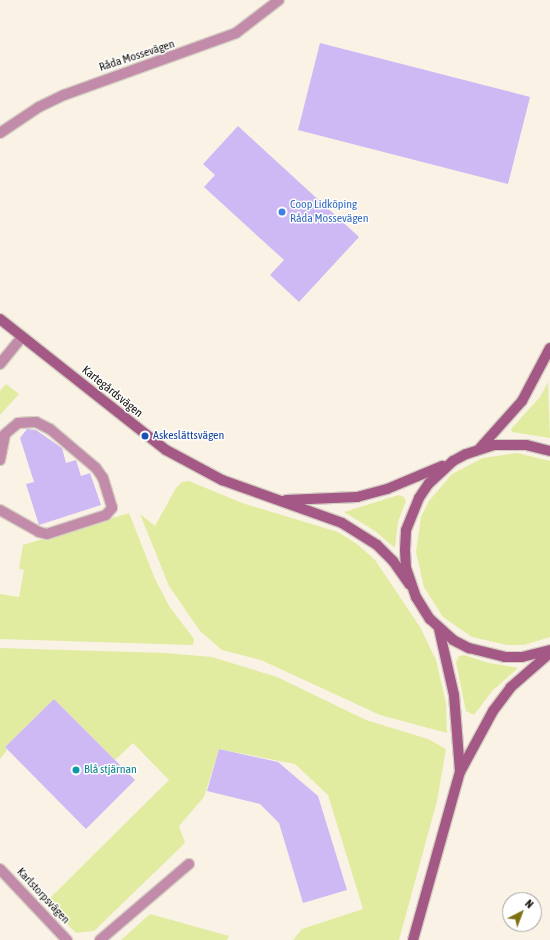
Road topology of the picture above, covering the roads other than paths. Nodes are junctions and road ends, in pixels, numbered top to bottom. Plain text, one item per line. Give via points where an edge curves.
1 (279, 0) edge
2 (0, 132) edge
3 (0, 318) edge
4 (22, 337) junction
5 (550, 348) edge
6 (0, 364) edge
7 (480, 448) junction
8 (550, 451) edge
9 (0, 460) edge
10 (453, 461) junction
11 (282, 500) junction
12 (0, 510) edge
13 (410, 585) junction
14 (439, 629) junction
15 (550, 650) edge
16 (550, 653) edge
17 (460, 772) junction
18 (189, 864) dead end
19 (0, 869) edge
20 (67, 940) edge
21 (100, 940) edge
22 (413, 940) edge

1 - 2 street, Råda Mossevägen via 236,33 64,95 39,107
3 - 4 main road, Kartegårdsvägen
4 - 6 street
4 - 11 main road, Kartegårdsvägen via 166,450 222,480
5 - 7 main road via 532,387
7 - 8 main road via 510,444
7 - 10 main road
9 - 12 street via 5,434 18,423 36,422 50,429 96,468 112,508 106,515 47,534
10 - 11 main road, Kartegårdsvägen via 387,489 358,497
10 - 13 main road via 429,483 411,514 405,550
11 - 13 main road, Kartegårdsvägen via 342,523 362,535 393,561
13 - 14 main road via 422,609
14 - 15 main road via 469,648 486,654 522,656
14 - 17 main road via 454,695
16 - 17 main road via 511,687 493,711
17 - 22 main road
18 - 21 street
19 - 20 street, Karlstorpsvägen

